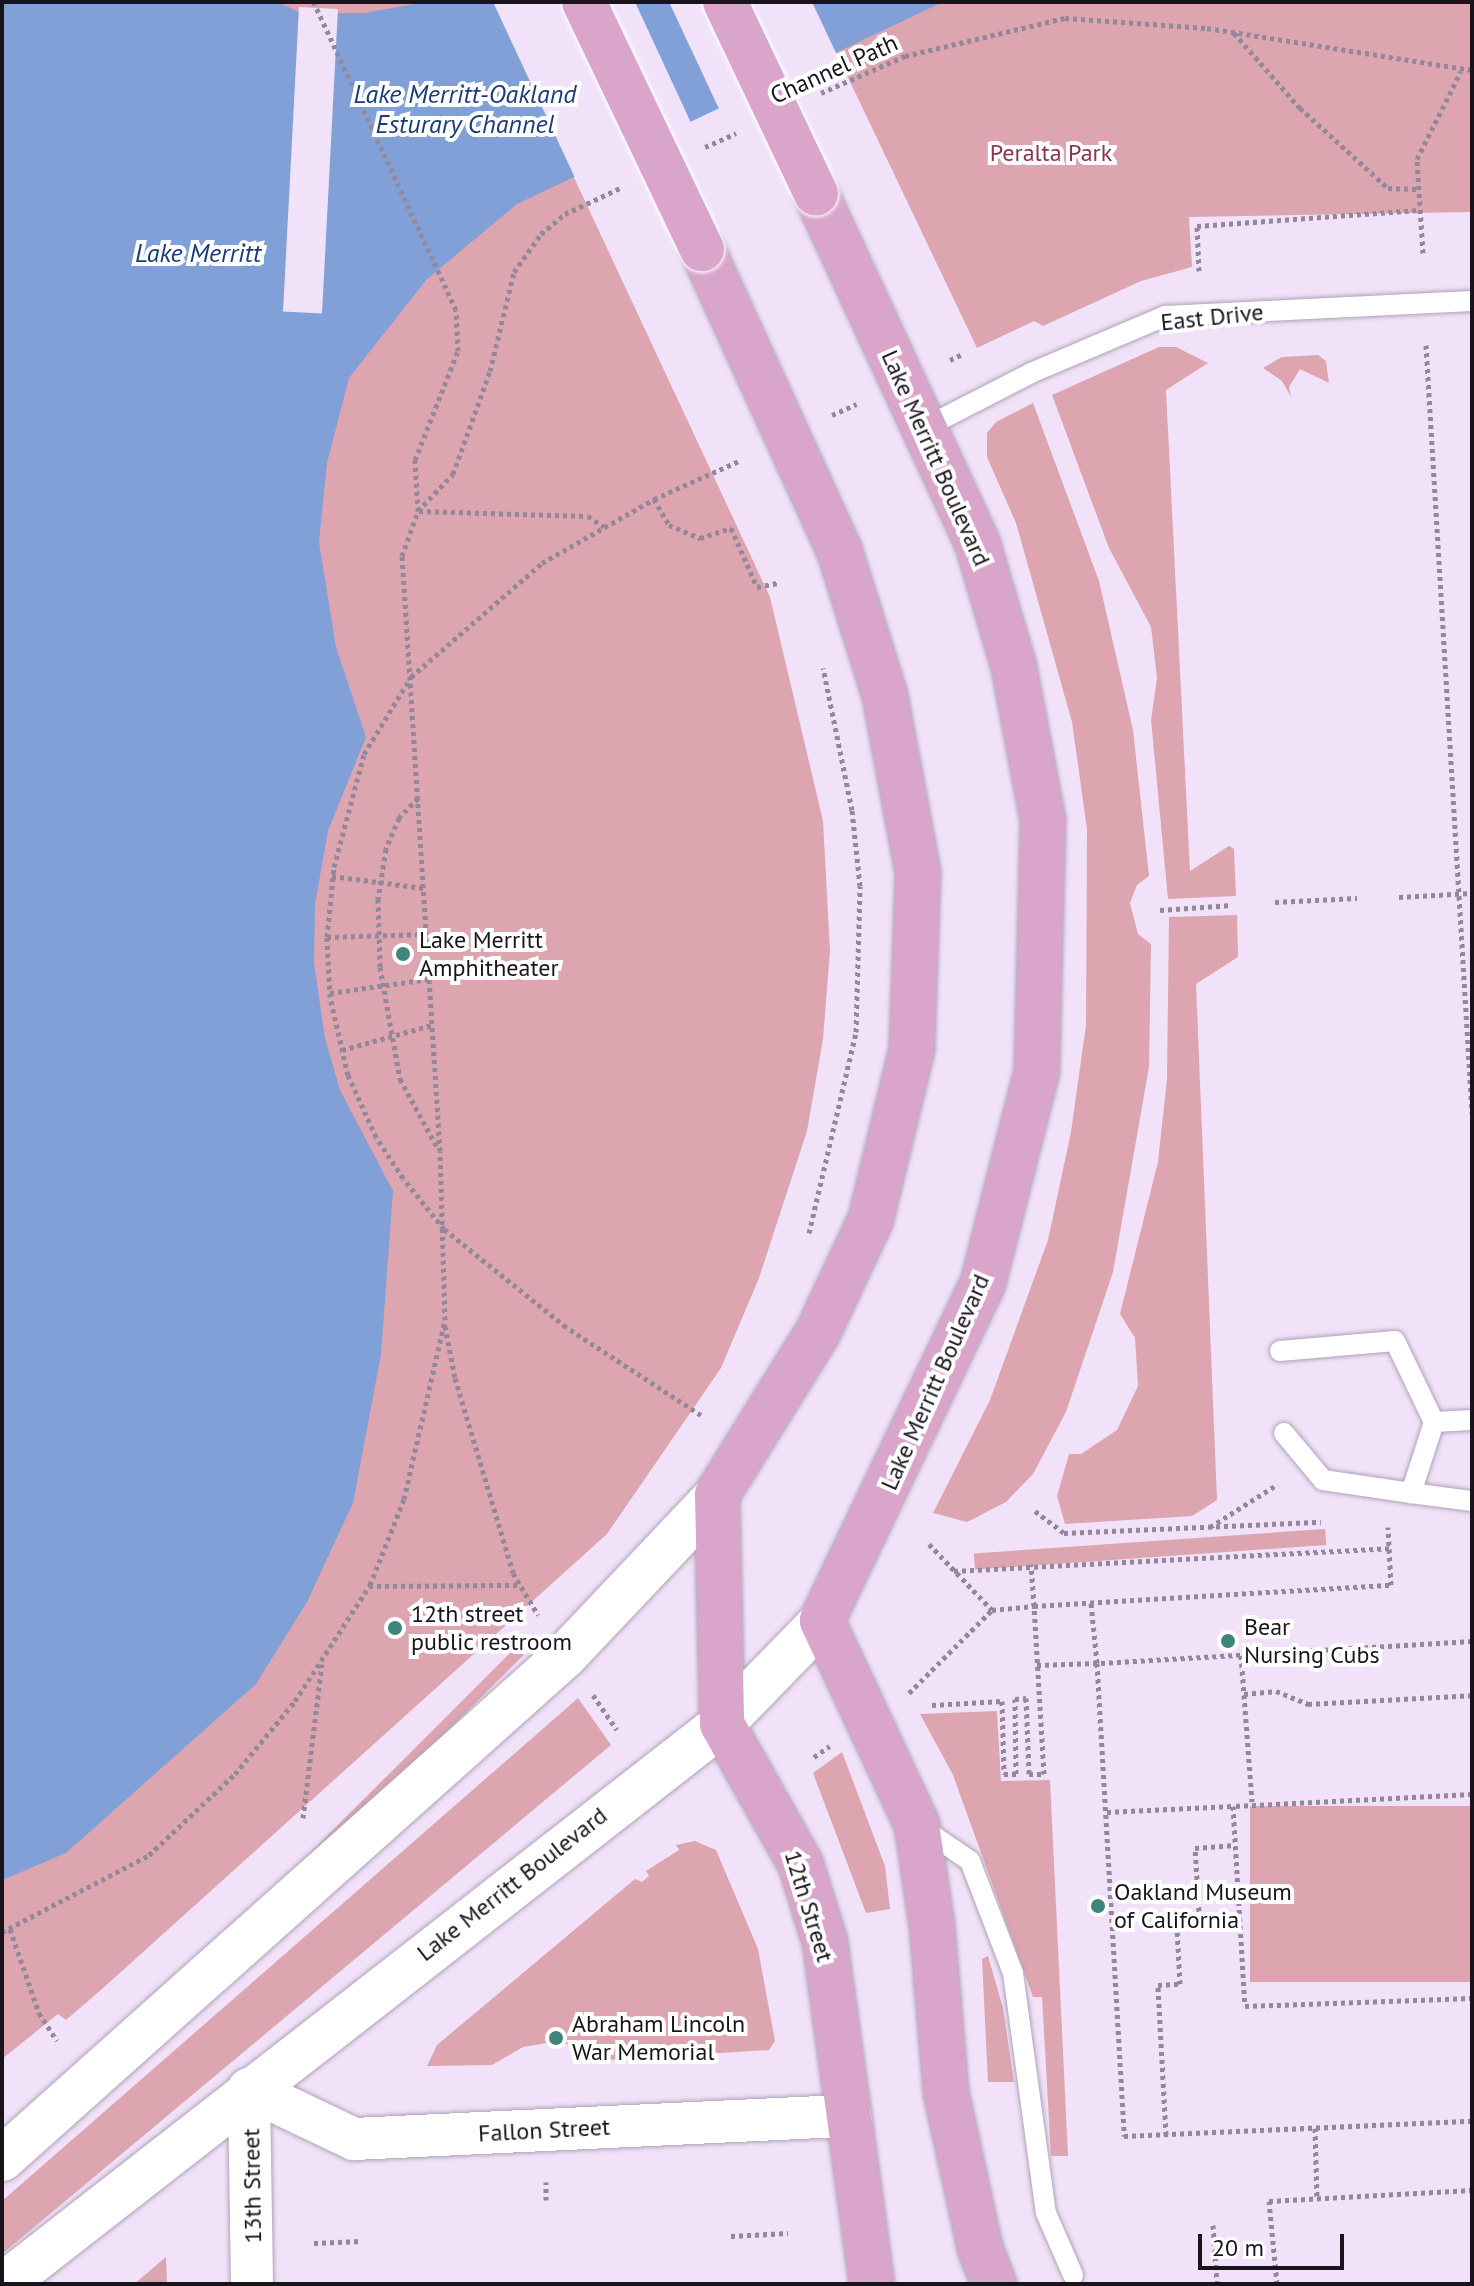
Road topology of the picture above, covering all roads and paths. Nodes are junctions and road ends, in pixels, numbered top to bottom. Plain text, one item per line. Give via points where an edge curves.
1 (314, 2) edge
2 (584, 2) edge
3 (725, 2) edge
4 (1233, 32) junction
5 (1472, 70) edge
6 (1461, 71) junction
7 (807, 99) dead end
8 (738, 132) dead end
9 (697, 151) dead end
10 (628, 184) dead end
11 (1417, 189) junction
12 (1419, 210) junction
13 (1423, 253) dead end
14 (1199, 271) dead end
15 (1472, 301) edge
16 (1426, 345) dead end
17 (963, 354) dead end
18 (950, 360) dead end
19 (857, 404) dead end
20 (832, 415) dead end
21 (926, 427) junction
22 (741, 460) dead end
23 (654, 499) junction
24 (418, 511) junction
25 (604, 527) junction
26 (778, 583) dead end
27 (821, 660) dead end
28 (411, 677) junction
29 (418, 797) junction
30 (332, 876) junction
31 (380, 882) junction
32 (423, 888) junction
33 (1472, 893) edge
34 (1462, 894) junction
35 (1399, 897) dead end
36 (1357, 898) dead end
37 (1275, 902) dead end
38 (1232, 905) dead end
39 (1160, 910) dead end
40 (426, 934) junction
41 (379, 935) junction
42 (327, 937) junction
43 (429, 979) junction
44 (383, 986) junction
45 (330, 993) junction
46 (432, 1025) junction
47 (389, 1037) junction
48 (342, 1050) junction
49 (1472, 1113) edge
50 (440, 1151) junction
51 (444, 1229) junction
52 (804, 1244) dead end
53 (445, 1320) junction
54 (1280, 1351) dead end
55 (701, 1415) dead end
56 (1472, 1420) edge
57 (1434, 1422) junction
58 (1284, 1433) dead end
59 (1288, 1492) dead end
60 (1411, 1493) junction
61 (717, 1495) junction
62 (1472, 1501) edge
63 (1035, 1511) dead end
64 (1310, 1512) dead end
65 (1388, 1527) dead end
66 (1209, 1528) junction
67 (929, 1544) dead end
68 (1389, 1548) junction
69 (1031, 1564) junction
70 (954, 1571) junction
71 (518, 1585) junction
72 (369, 1586) junction
73 (1091, 1603) junction
74 (1034, 1606) junction
75 (992, 1610) junction
76 (822, 1621) junction
77 (543, 1627) dead end
78 (1472, 1641) edge
79 (1241, 1655) junction
80 (322, 1661) junction
81 (1097, 1663) junction
82 (1037, 1665) junction
83 (589, 1689) dead end
84 (908, 1693) dead end
85 (1244, 1694) junction
86 (1472, 1695) edge
87 (932, 1705) dead end
88 (722, 1724) junction
89 (617, 1730) dead end
90 (830, 1746) dead end
91 (814, 1757) dead end
92 (1472, 1794) edge
93 (1252, 1802) junction
94 (1233, 1806) junction
95 (1107, 1812) junction
96 (303, 1818) dead end
97 (917, 1825) junction
98 (1235, 1845) junction
99 (10, 1929) junction
100 (2, 1932) edge
101 (1472, 1998) edge
102 (57, 2041) dead end
103 (249, 2089) junction
104 (850, 2116) junction
105 (1472, 2121) edge
106 (1315, 2128) junction
107 (1166, 2135) junction
108 (2, 2159) edge
109 (546, 2182) dead end
110 (1472, 2190) edge
111 (1317, 2199) junction
112 (546, 2200) dead end
113 (1213, 2225) dead end
114 (788, 2233) dead end
115 (731, 2236) dead end
116 (361, 2241) dead end
117 (314, 2243) dead end
118 (1073, 2275) dead end
119 (4, 2284) edge
120 (252, 2284) edge
121 (872, 2284) edge
122 (994, 2284) edge
123 (1217, 2284) edge
124 (1277, 2284) edge

1 - 24 path via 456,310 458,351 415,460
2 - 61 main road, bridge via 839,549 885,696 918,873 912,1049 871,1219 818,1332
3 - 21 main road, Lake Merritt Boulevard, bridge
4 - 6 path, Channel Path
4 - 7 path, Channel Path via 1065,18 905,56
4 - 11 path via 1300,108 1388,188
5 - 6 path, Channel Path
6 - 11 path via 1417,159
8 - 9 path
10 - 24 path via 565,214 541,234 514,272 490,371 453,474
11 - 12 path
12 - 13 path
12 - 14 path via 1197,226
15 - 21 lane, East Drive via 1165,316 1031,373
16 - 34 path
17 - 18 path
19 - 20 path
21 - 76 main road, Lake Merritt Boulevard via 983,560 1014,667 1043,820 1037,1071 983,1283
22 - 23 path
23 - 25 path
23 - 26 path via 669,525 700,538 731,528 757,587
24 - 25 path via 588,516
24 - 28 path via 402,556
25 - 28 path via 542,563
27 - 52 path via 852,810 860,916 856,1032
28 - 29 path
28 - 30 path via 364,754
29 - 31 path via 399,818
29 - 32 path
30 - 31 path
30 - 42 path
31 - 32 path
31 - 41 path
32 - 40 path
33 - 34 path
34 - 35 path
34 - 49 path
36 - 37 path
38 - 39 path
40 - 41 path
40 - 43 path
41 - 42 path
41 - 44 path
42 - 45 path
43 - 44 path
43 - 46 path
44 - 45 path
44 - 47 path
45 - 48 path
46 - 47 path
46 - 50 path
47 - 48 path
47 - 50 path via 411,1108
48 - 51 path via 376,1137
50 - 51 path
51 - 53 path
51 - 55 path via 566,1327
53 - 71 path via 455,1378
53 - 72 path via 404,1499
54 - 57 lane via 1395,1341
56 - 57 lane
57 - 60 lane
58 - 60 lane via 1323,1480
59 - 66 path via 1277,1483
60 - 62 lane
61 - 88 main road, 12th Street
61 - 108 main road via 565,1656
63 - 66 path via 1064,1533
64 - 66 path via 1321,1522
65 - 68 path
67 - 70 path
68 - 69 path
68 - 73 path via 1391,1585
69 - 70 path
69 - 74 path
70 - 75 path
71 - 72 path
71 - 77 path
72 - 80 path
73 - 74 path
73 - 81 path
74 - 75 path
74 - 82 path
75 - 84 path
76 - 88 main road, Lake Merritt Boulevard
76 - 97 main road
78 - 79 path
79 - 81 path
79 - 85 path
80 - 96 path
80 - 99 path via 235,1774 149,1855
81 - 82 path
81 - 95 path
82 - 87 path via 1044,1774 1029,1774 1026,1698 1015,1699 1016,1774 1004,1774 1002,1701
83 - 89 path
85 - 86 path via 1276,1691 1308,1704
85 - 93 path
88 - 103 main road, Lake Merritt Boulevard
88 - 104 main road, 12th Street via 801,1865 825,1942
90 - 91 path
92 - 93 path
93 - 94 path
94 - 95 path
94 - 98 path
95 - 107 path via 1124,2136
97 - 118 lane via 970,1861 1013,1973 1046,2213
97 - 122 main road via 932,1925 946,2092 980,2248
98 - 101 path via 1245,2006
98 - 107 path via 1195,1848 1200,1927 1177,1928 1180,1984 1158,1985
99 - 100 path
99 - 102 path via 39,2013
103 - 104 street, Fallon Street via 354,2139
103 - 119 main road, Lake Merritt Boulevard
103 - 120 street, 13th Street
104 - 121 main road, 12th Street
105 - 106 path
106 - 107 path
106 - 111 path
109 - 112 path
110 - 111 path
111 - 124 path via 1269,2201
113 - 123 path
114 - 115 path
116 - 117 path

